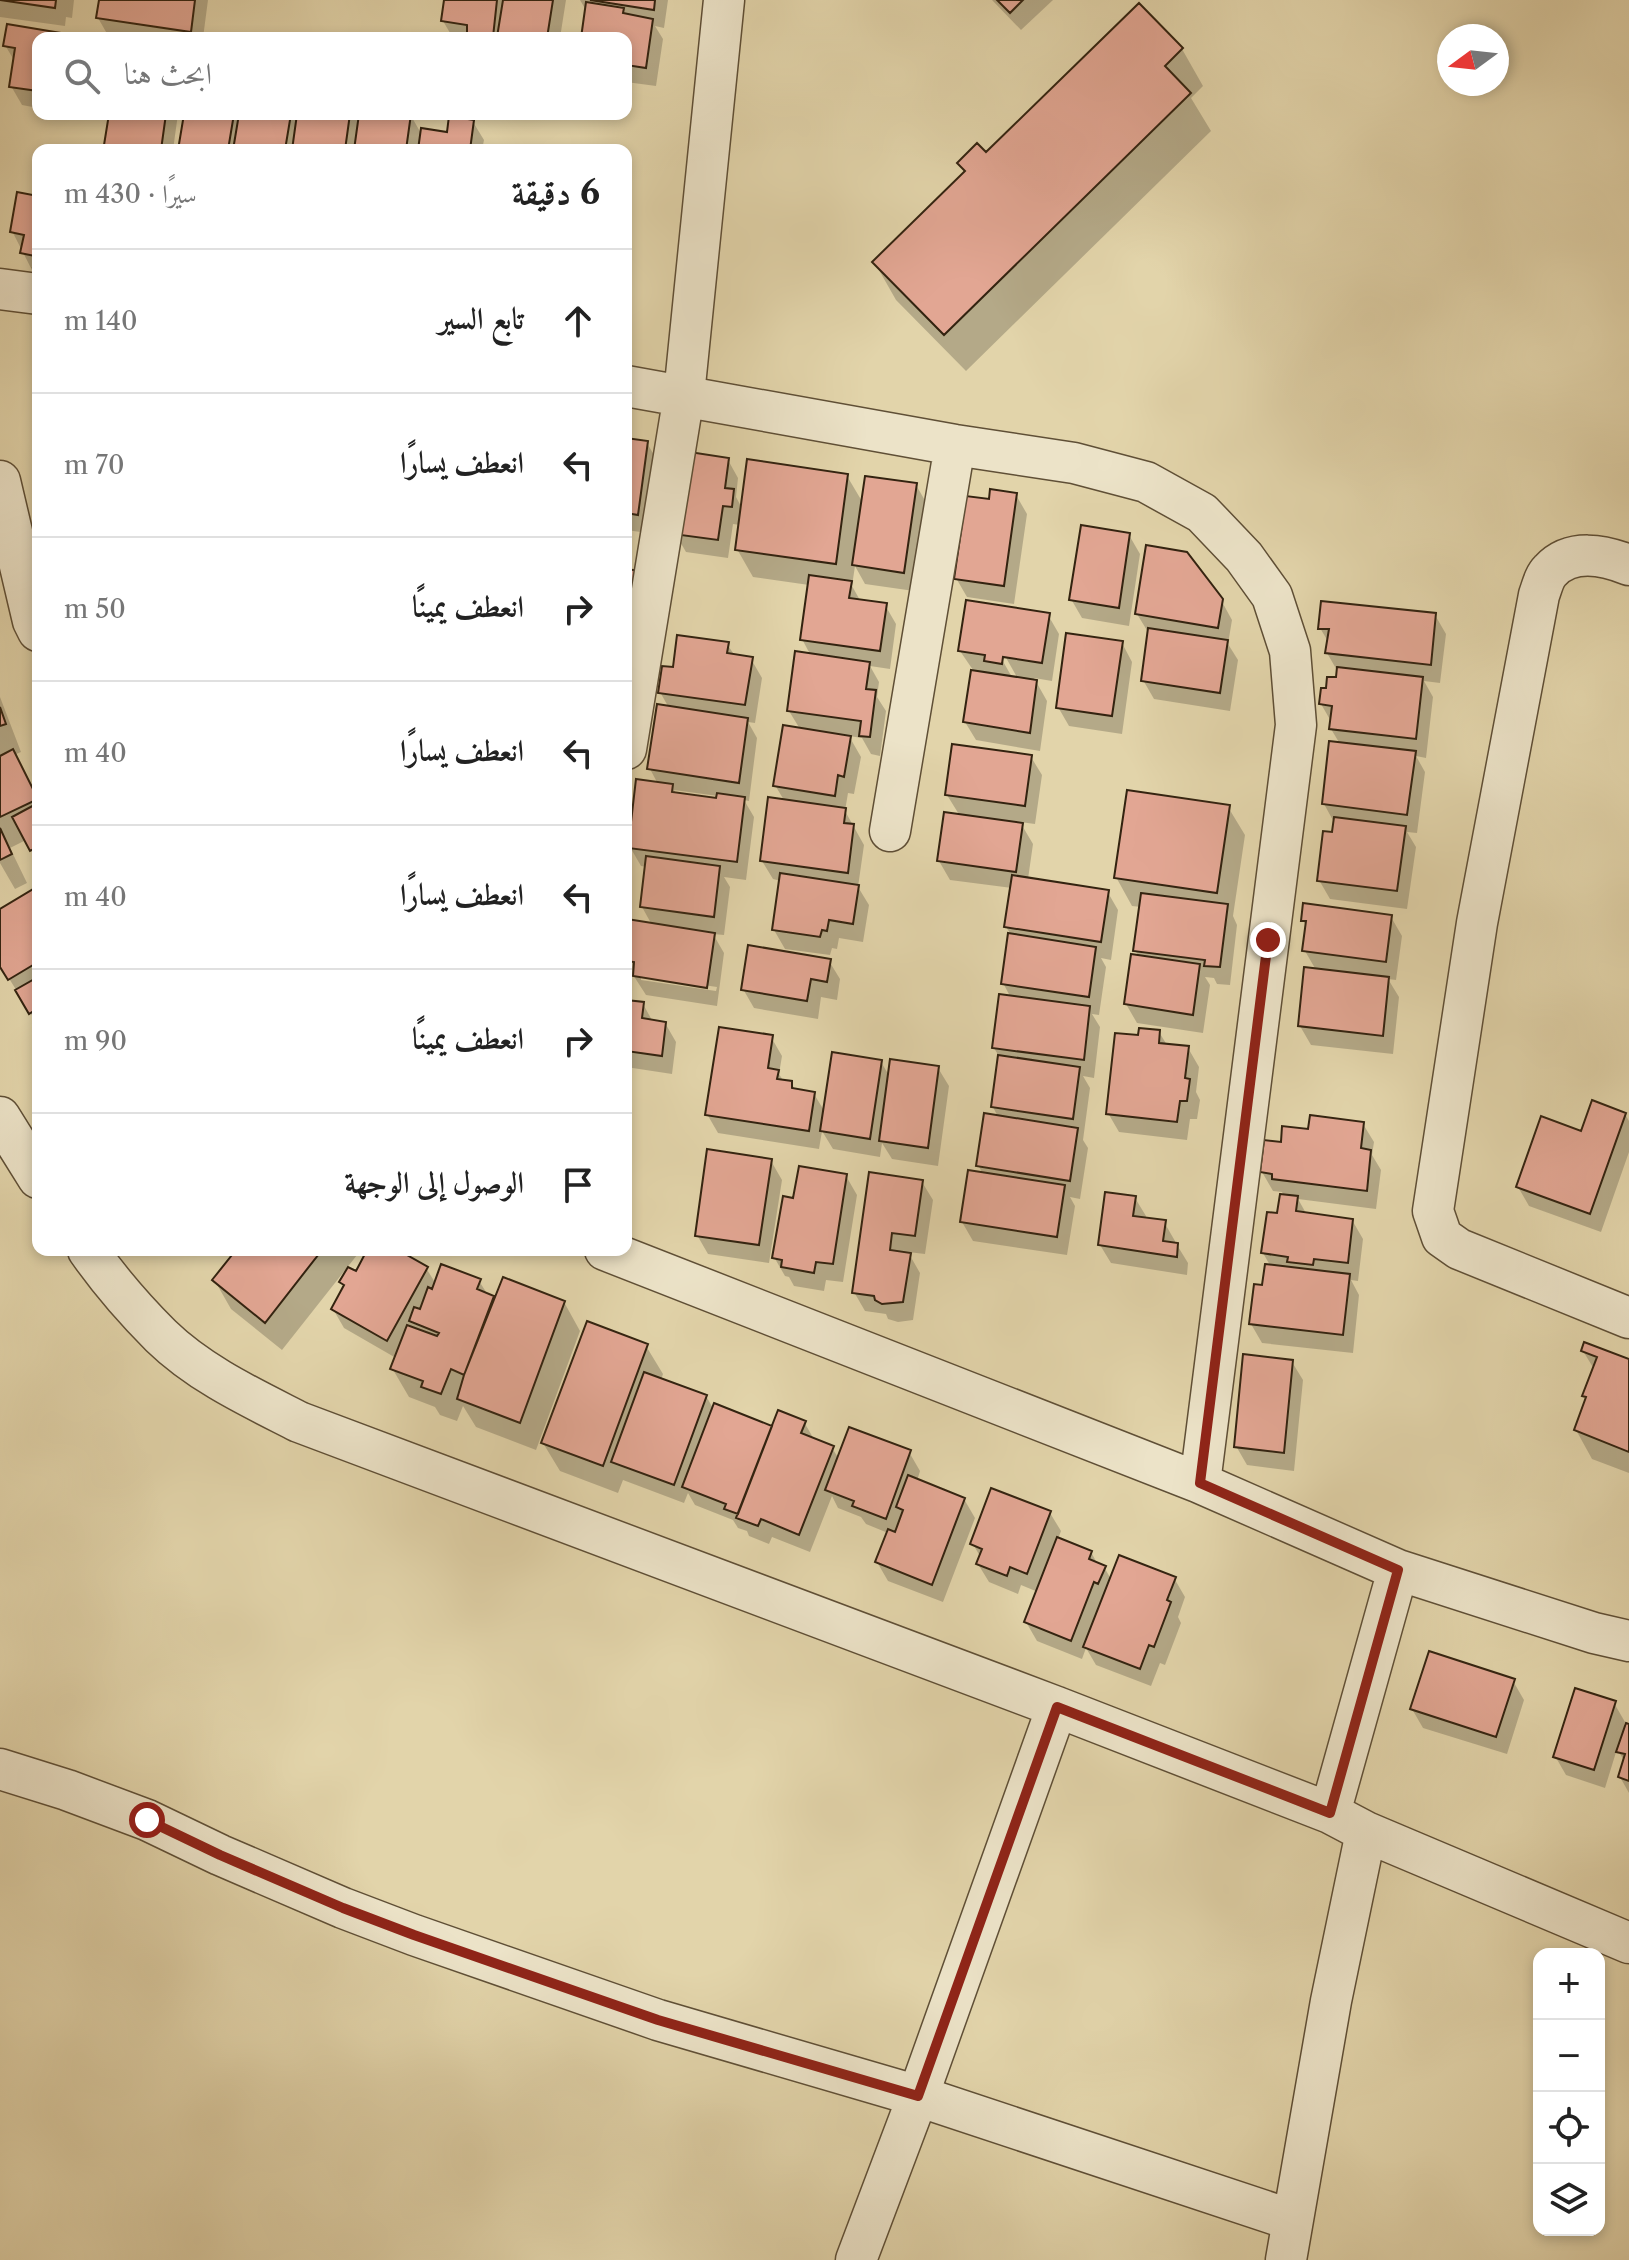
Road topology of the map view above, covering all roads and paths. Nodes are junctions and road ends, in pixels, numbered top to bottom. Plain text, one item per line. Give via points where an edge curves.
1 (724, 0) edge
2 (0, 289) edge
3 (32, 293) edge
4 (632, 387) edge
5 (684, 395) junction
6 (955, 445) junction
7 (0, 481) edge
8 (1629, 565) edge
9 (32, 617) edge
10 (632, 712) edge
11 (890, 831) dead end
12 (0, 1117) edge
13 (32, 1168) edge
14 (92, 1256) edge
15 (620, 1256) edge
16 (1629, 1318) edge
17 (1200, 1483) junction
18 (1398, 1570) junction
19 (1629, 1641) edge
20 (1057, 1707) junction
21 (0, 1769) edge
22 (1330, 1813) junction
23 (1366, 1832) junction
24 (1629, 1943) edge
25 (918, 2096) junction
26 (1292, 2220) junction
27 (856, 2260) edge
28 (1286, 2260) edge

1 - 5 street
2 - 3 street
4 - 5 street
5 - 6 street
5 - 10 street
6 - 11 street
6 - 17 street via 1074,463 1146,482 1202,513 1272,596 1290,651 1296,725
7 - 9 street
8 - 16 street via 1587,555 1568,557 1548,572 1539,595 1477,923 1433,1211 1442,1237 1459,1249
12 - 13 street
14 - 20 street via 162,1337 239,1391 299,1422
15 - 17 street
17 - 18 street
18 - 19 street
18 - 22 street
20 - 22 street
20 - 25 street
21 - 25 street via 147,1820 414,1935 658,2020
22 - 23 street
23 - 24 street
23 - 26 street
25 - 26 street
25 - 27 street
26 - 28 street

